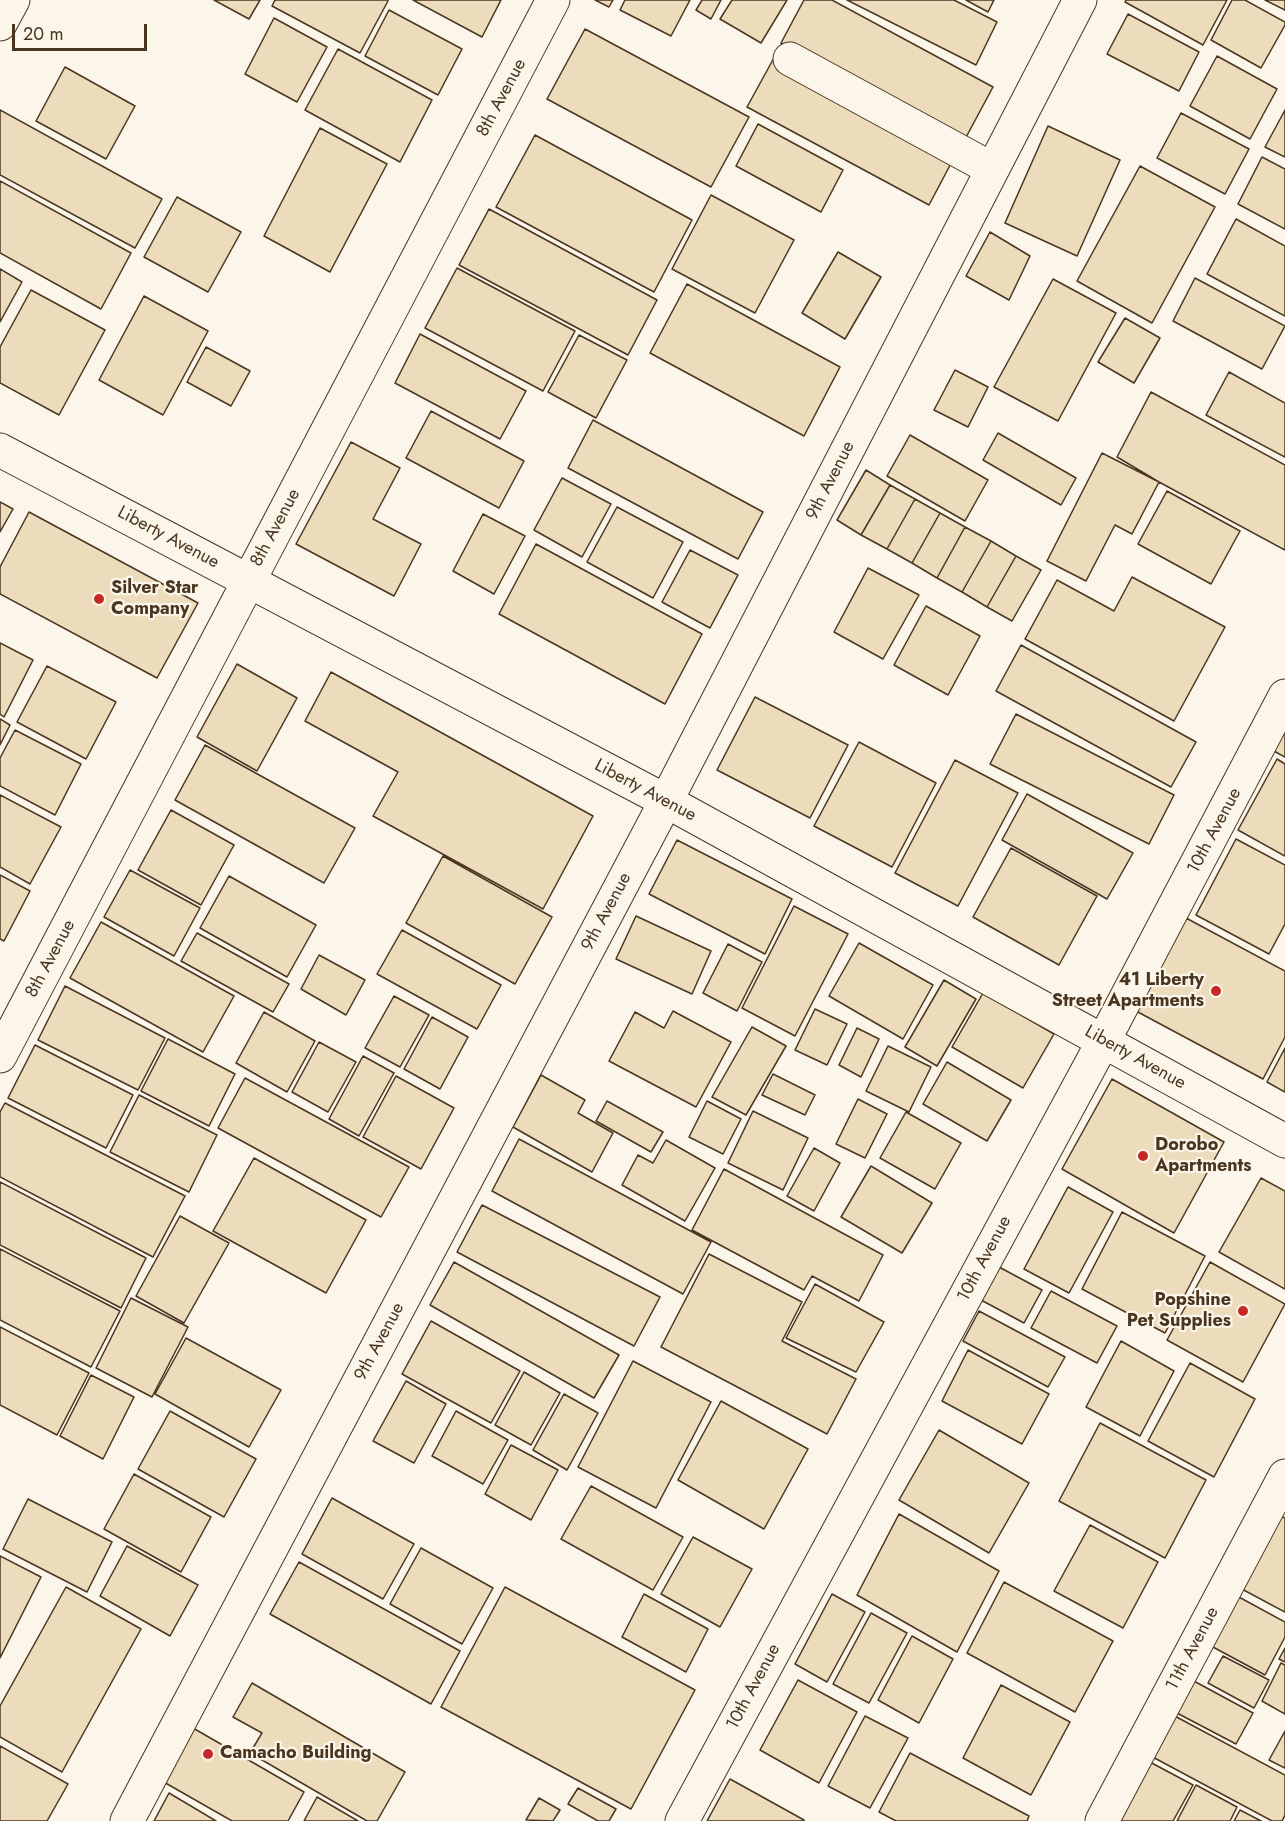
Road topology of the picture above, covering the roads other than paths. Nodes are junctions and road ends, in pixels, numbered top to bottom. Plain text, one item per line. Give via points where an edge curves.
1 (13, 0) edge
2 (553, 0) edge
3 (1080, 0) edge
4 (0, 24) edge
5 (790, 59) dead end
6 (992, 169) junction
7 (0, 450) edge
8 (248, 580) junction
9 (1285, 696) edge
10 (666, 801) junction
11 (1104, 1040) junction
12 (0, 1056) edge
13 (1285, 1141) edge
14 (1285, 1476) edge
15 (128, 1821) edge
16 (682, 1821) edge
17 (1102, 1821) edge

1 - 4 street
2 - 8 street, 8th Avenue
3 - 6 street, 9th Avenue
5 - 6 street
6 - 10 street, 9th Avenue
7 - 8 street, Liberty Avenue
8 - 10 street, Liberty Avenue
8 - 12 street, 8th Avenue
9 - 11 street, 10th Avenue
10 - 11 street, Liberty Avenue
10 - 15 street, 9th Avenue
11 - 13 street, Liberty Avenue
11 - 16 street, 10th Avenue
14 - 17 street, 11th Avenue

